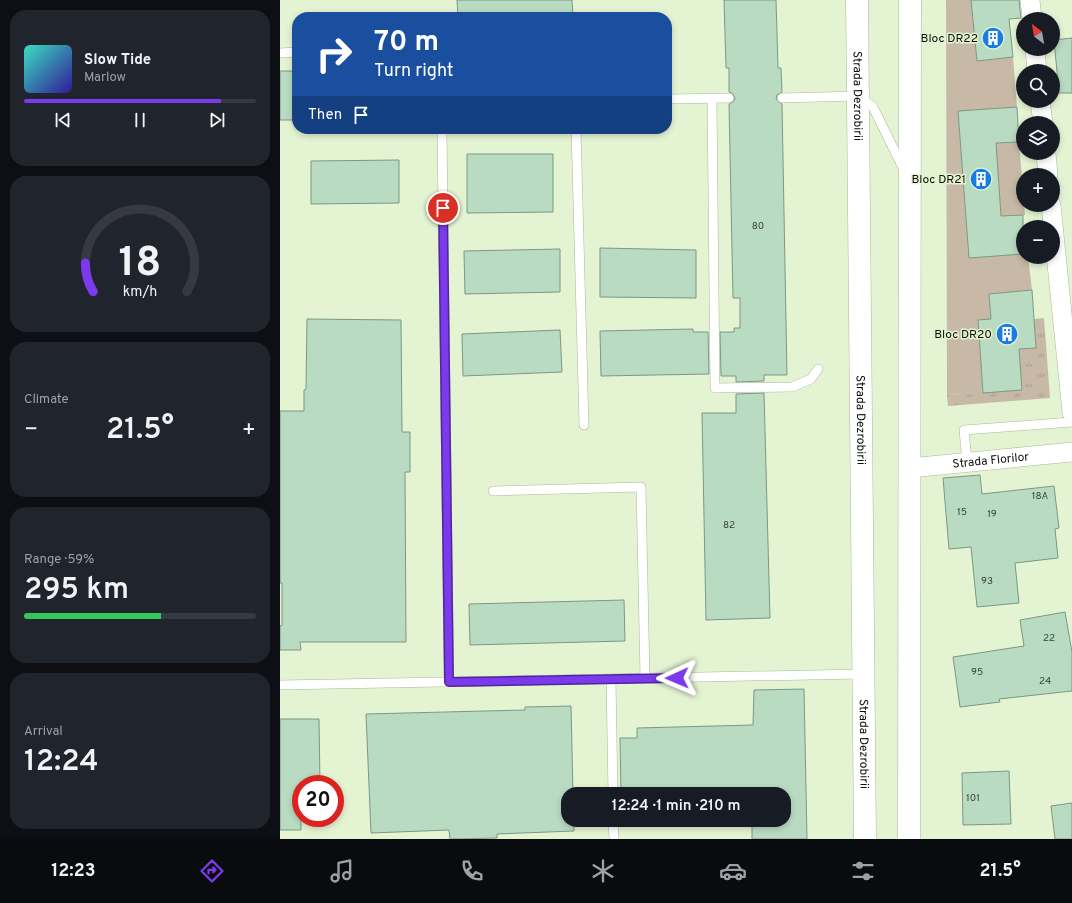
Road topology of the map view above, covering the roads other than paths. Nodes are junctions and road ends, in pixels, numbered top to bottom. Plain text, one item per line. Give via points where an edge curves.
1 (857, 0) edge
2 (910, 0) edge
3 (1030, 0) edge
4 (1031, 12) edge
5 (292, 52) edge
6 (280, 53) edge
7 (858, 96) junction
8 (729, 98) dead end
9 (782, 98) dead end
10 (712, 99) junction
11 (672, 100) edge
12 (442, 134) edge
13 (576, 134) edge
14 (910, 182) junction
15 (1052, 212) edge
16 (818, 369) dead end
17 (1072, 412) edge
18 (1072, 422) edge
19 (584, 424) dead end
20 (1072, 452) edge
21 (967, 462) junction
22 (910, 468) junction
23 (492, 491) dead end
24 (863, 674) junction
25 (645, 678) junction
26 (611, 679) junction
27 (449, 682) junction
28 (280, 685) edge
29 (613, 787) edge
30 (614, 827) edge
31 (614, 839) edge
32 (865, 839) edge
33 (909, 839) edge

1 - 7 main road, Strada Dezrobirii
2 - 14 main road
3 - 4 street
5 - 6 lane
7 - 9 lane
7 - 14 lane via 874,107
7 - 24 main road, Strada Dezrobirii
8 - 10 lane
10 - 11 lane
10 - 16 lane via 715,388 792,386 811,378
12 - 27 lane
13 - 19 lane
14 - 22 main road
15 - 17 street
18 - 21 lane via 964,430
20 - 21 street, Strada Florilor
21 - 22 street, Strada Florilor
22 - 33 main road
23 - 25 lane via 641,487
24 - 25 lane
24 - 32 main road, Strada Dezrobirii
25 - 26 lane
26 - 27 lane
26 - 29 lane
27 - 28 lane
30 - 31 lane

